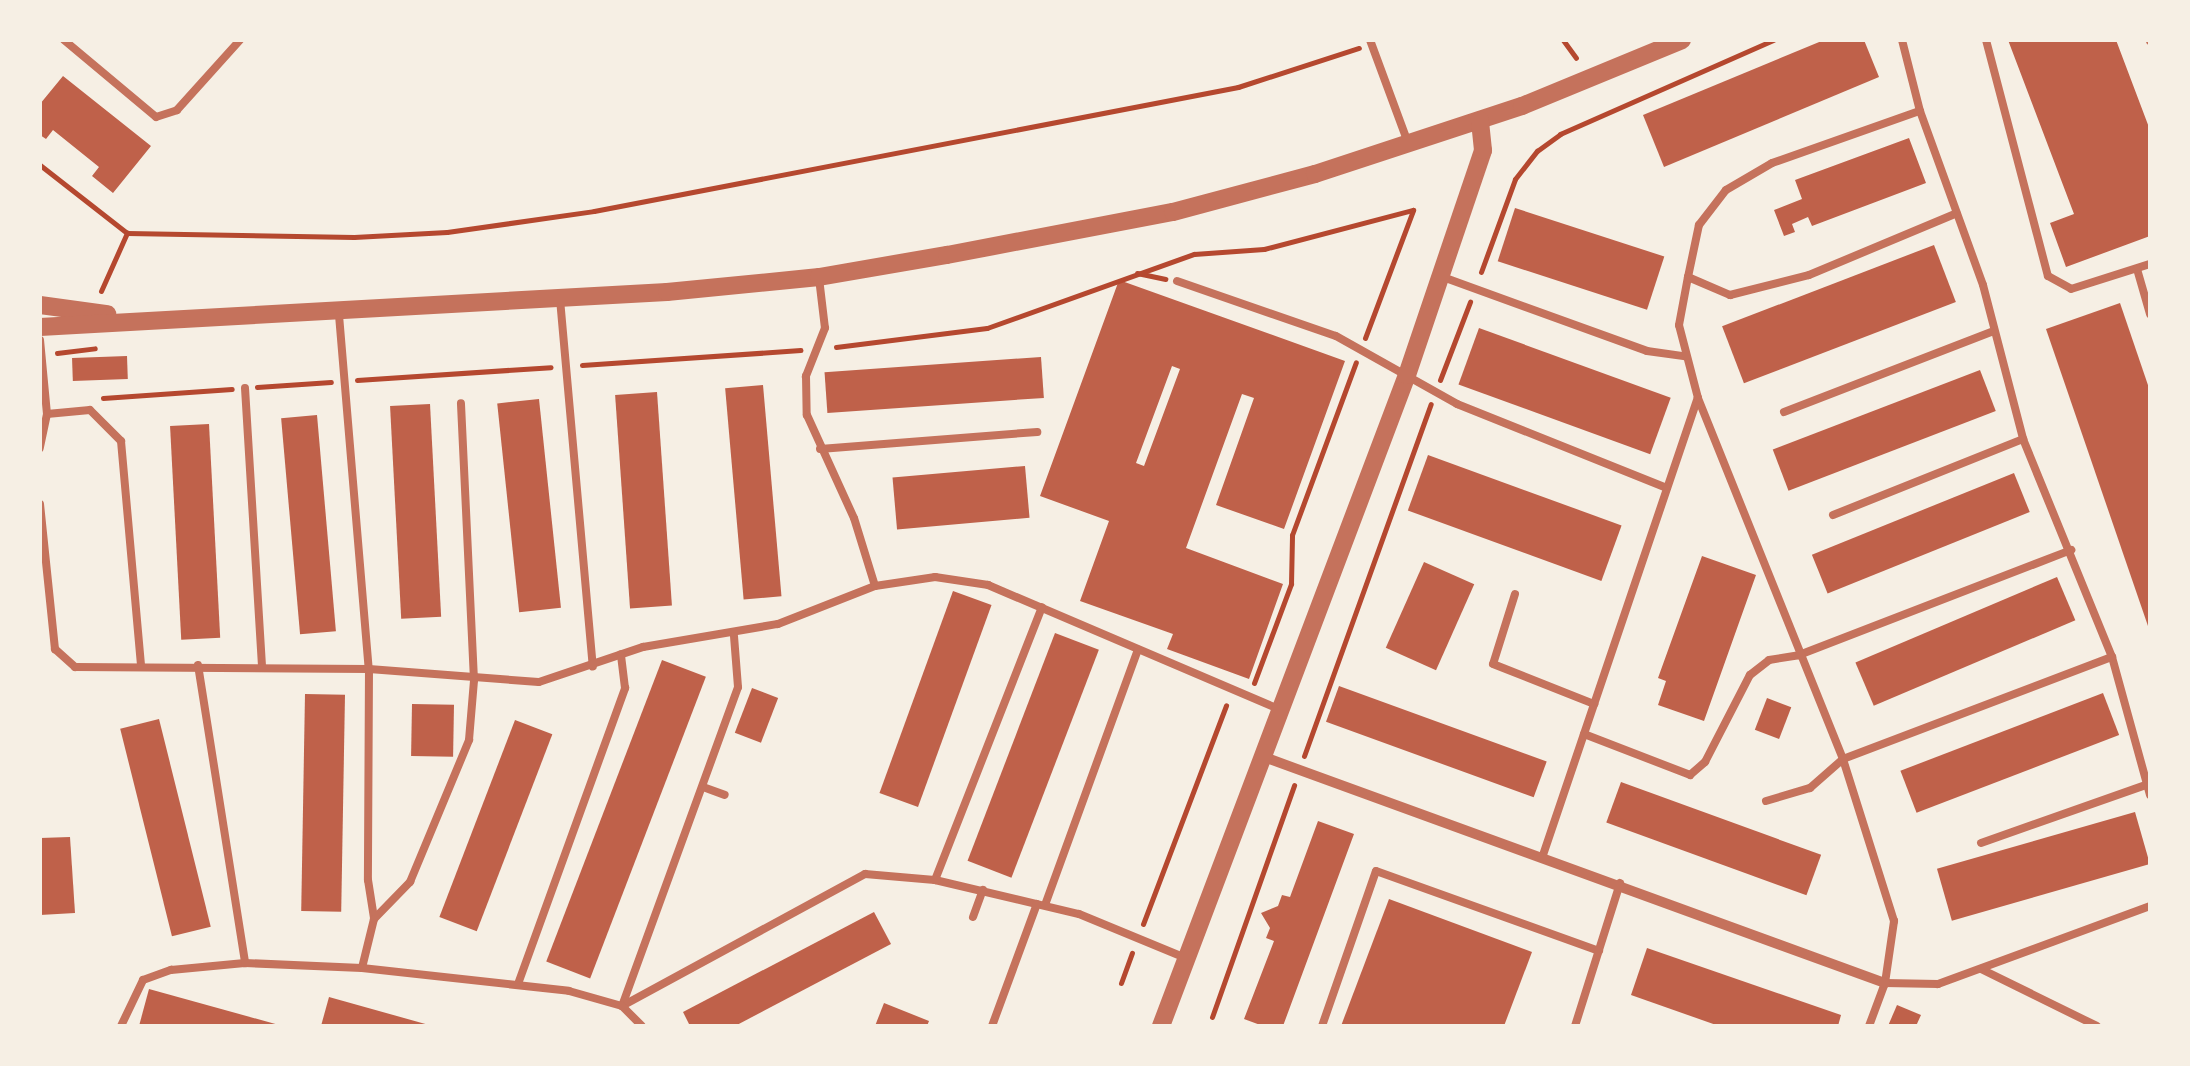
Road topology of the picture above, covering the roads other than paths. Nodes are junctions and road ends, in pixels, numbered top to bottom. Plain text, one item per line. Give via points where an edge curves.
1 (64, 40) edge
2 (240, 40) edge
3 (1682, 40) edge
4 (1902, 40) edge
5 (1986, 40) edge
6 (1372, 42) edge
7 (1920, 111) junction
8 (1480, 120) junction
9 (1409, 145) junction
10 (1957, 213) junction
11 (2150, 264) edge
12 (2137, 269) junction
13 (1440, 276) junction
14 (819, 277) junction
15 (1688, 277) junction
16 (1176, 281) road end
17 (560, 299) junction
18 (40, 305) edge
19 (339, 314) junction
20 (2150, 314) edge
21 (148, 318) junction
22 (40, 327) edge
23 (1991, 332) junction
24 (40, 340) edge
25 (42, 354) edge
26 (1684, 356) junction
27 (1406, 375) junction
28 (245, 388) road end
29 (1698, 398) junction
30 (462, 404) dead end
31 (1784, 412) dead end
32 (48, 414) junction
33 (1037, 432) dead end
34 (2023, 439) junction
35 (40, 448) edge
36 (820, 449) junction
37 (1667, 488) junction
38 (40, 504) edge
39 (1833, 515) dead end
40 (2071, 550) junction
41 (875, 586) junction
42 (1515, 594) dead end
43 (1042, 606) junction
44 (734, 636) junction
45 (1138, 649) junction
46 (621, 654) junction
47 (1799, 655) junction
48 (2112, 658) junction
49 (198, 664) junction
50 (140, 666) junction
51 (262, 666) junction
52 (593, 667) junction
53 (369, 669) junction
54 (474, 680) junction
55 (1594, 704) junction
56 (1281, 710) junction
57 (1584, 734) junction
58 (1264, 757) junction
59 (1843, 759) junction
60 (2146, 784) junction
61 (703, 787) junction
62 (725, 795) dead end
63 (2150, 795) edge
64 (1766, 801) dead end
65 (1982, 843) dead end
66 (1542, 858) junction
67 (936, 880) junction
68 (1620, 883) junction
69 (982, 890) junction
70 (1041, 904) junction
71 (2150, 906) edge
72 (973, 916) dead end
73 (374, 918) junction
74 (1599, 950) junction
75 (1187, 959) junction
76 (245, 963) junction
77 (362, 968) junction
78 (1981, 969) junction
79 (518, 984) junction
80 (1886, 984) junction
81 (622, 1006) junction
82 (121, 1026) edge
83 (642, 1026) edge
84 (992, 1026) edge
85 (1161, 1026) edge
86 (1322, 1026) edge
87 (1575, 1026) edge
88 (1869, 1026) edge
89 (2098, 1026) edge

1 - 2 lane via 156,117 177,110
3 - 8 street
4 - 7 lane
5 - 12 lane via 2048,276 2071,289
6 - 9 lane
7 - 10 lane
7 - 15 lane via 1772,162 1726,190 1699,224
8 - 9 street
8 - 13 street via 1484,150
9 - 14 street via 1173,212
10 - 15 lane via 1809,275 1730,295
10 - 23 lane via 1983,285
11 - 12 lane
12 - 20 lane
13 - 26 lane via 1646,351
13 - 27 street
14 - 17 street
14 - 36 lane via 825,328 804,391
15 - 26 lane via 1680,325
16 - 27 lane via 1336,336
17 - 19 street
17 - 52 lane
18 - 21 street
19 - 21 street
19 - 53 lane
21 - 22 street
23 - 31 lane
23 - 34 lane
24 - 25 lane
25 - 32 lane
26 - 29 lane
27 - 37 lane
27 - 56 street
28 - 51 lane
29 - 37 lane
29 - 47 lane
30 - 54 lane
32 - 35 lane
32 - 50 lane via 90,410 121,441
33 - 36 lane
34 - 39 lane
34 - 40 lane
36 - 41 lane via 854,518
37 - 55 lane
38 - 50 lane via 57,658 75,667
40 - 47 lane
40 - 48 lane
41 - 43 lane via 960,580
41 - 44 lane
42 - 55 lane via 1493,664
43 - 45 lane
43 - 67 lane
44 - 46 lane
44 - 61 lane via 738,687
45 - 56 lane
45 - 70 lane
46 - 52 lane
46 - 79 lane via 624,688
47 - 57 lane via 1769,660 1750,675 1705,762 1690,775
47 - 59 lane
48 - 59 lane
48 - 60 lane
49 - 50 lane
49 - 51 lane
49 - 76 lane
51 - 53 lane
52 - 54 lane via 539,682
53 - 54 lane
53 - 73 lane via 368,880
54 - 73 lane via 469,740 410,882
55 - 57 lane
56 - 58 street
57 - 66 lane
58 - 66 street
58 - 75 street
59 - 64 lane via 1810,788
59 - 80 lane via 1894,921
60 - 63 lane
60 - 65 lane
61 - 62 lane
61 - 81 lane
66 - 68 street
67 - 69 lane
67 - 81 lane via 865,874
68 - 74 lane
68 - 80 street
69 - 70 lane
69 - 72 lane
70 - 75 lane
70 - 84 lane
71 - 78 lane
73 - 77 lane
74 - 86 lane via 1376,871
74 - 87 lane
75 - 85 street
76 - 77 lane
76 - 82 lane via 170,970 143,980
77 - 79 lane
78 - 80 lane via 1938,984
78 - 89 lane
79 - 81 lane
80 - 88 lane
81 - 83 lane

